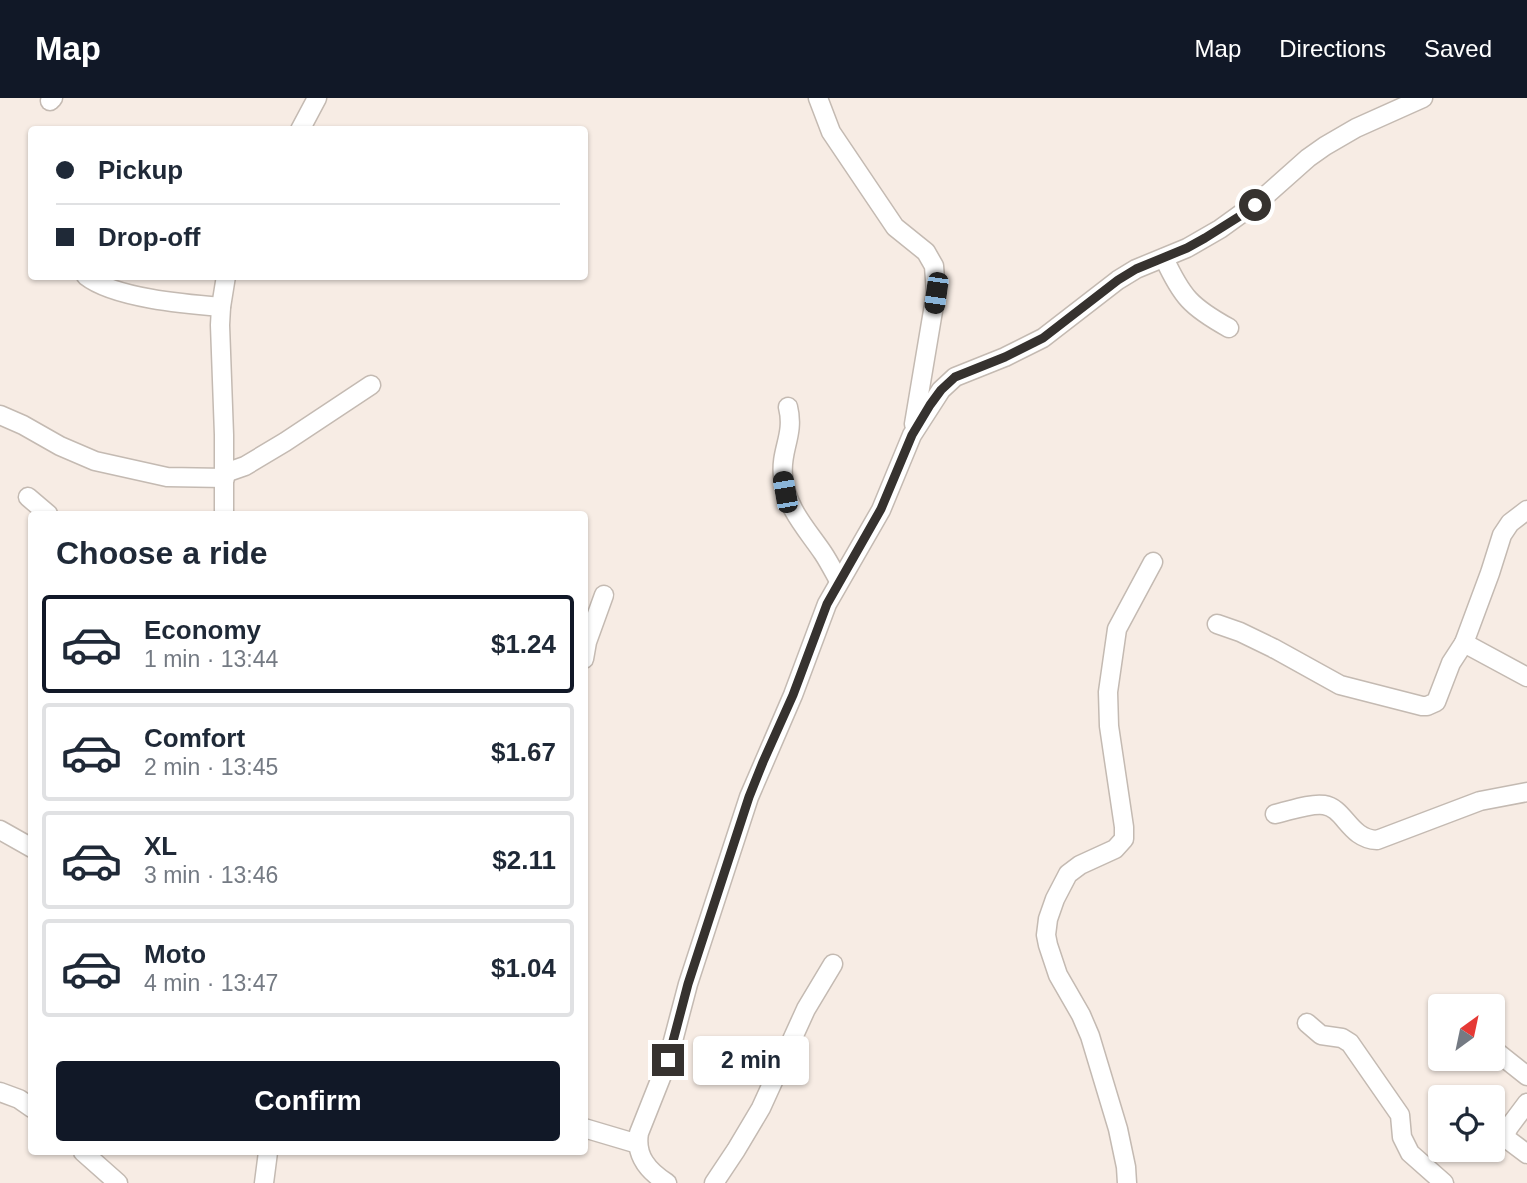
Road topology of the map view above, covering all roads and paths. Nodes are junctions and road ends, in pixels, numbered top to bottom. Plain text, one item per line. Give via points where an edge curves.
1 (317, 98) edge
2 (818, 98) edge
3 (1423, 98) edge
4 (302, 126) edge
5 (1164, 258) junction
6 (93, 280) edge
7 (225, 280) edge
8 (221, 307) junction
9 (1229, 328) dead end
10 (371, 385) dead end
11 (788, 407) dead end
12 (0, 415) edge
13 (912, 435) junction
14 (225, 475) junction
15 (28, 497) dead end
16 (1527, 510) edge
17 (44, 511) edge
18 (224, 511) edge
19 (1153, 562) dead end
20 (839, 581) junction
21 (604, 595) dead end
22 (1217, 624) dead end
23 (588, 639) edge
24 (1464, 643) junction
25 (1527, 677) edge
26 (1527, 792) edge
27 (1275, 814) dead end
28 (0, 830) edge
29 (28, 846) edge
30 (833, 964) dead end
31 (1307, 1023) dead end
32 (1505, 1059) edge
33 (1527, 1076) edge
34 (0, 1092) edge
35 (1527, 1102) edge
36 (28, 1105) edge
37 (588, 1129) edge
38 (638, 1144) junction
39 (1527, 1154) edge
40 (86, 1155) edge
41 (268, 1155) edge
42 (118, 1183) edge
43 (264, 1183) edge
44 (667, 1183) edge
45 (714, 1183) edge
46 (1127, 1183) edge
47 (1444, 1183) edge

1 - 4 street
2 - 13 street via 831,132 895,227 926,252 934,266 936,293
3 - 5 street via 1325,146 1240,216
5 - 9 street via 1194,306
5 - 13 street via 1118,280 1043,338 955,377 941,390
6 - 8 street via 140,296
7 - 8 street
8 - 14 street
10 - 14 street
11 - 20 street via 790,430 782,464 785,492
12 - 14 street via 95,461 167,477
13 - 20 street via 881,509
14 - 18 street
15 - 17 street
16 - 24 street via 1502,535
19 - 46 street via 1117,629 1108,692 1124,839 1115,849 1068,874 1046,927 1055,968 1090,1036 1118,1129
20 - 38 street via 749,797 688,984 672,1050 640,1127
21 - 23 street
22 - 24 street via 1340,685 1422,706 1436,702
24 - 25 street
26 - 27 street via 1480,801 1377,840 1362,837 1328,806
28 - 29 street
30 - 45 street via 806,1009 756,1117
31 - 47 street via 1327,1038 1350,1043 1400,1115 1402,1137 1410,1153
32 - 33 street
34 - 36 street
35 - 39 street via 1505,1135
37 - 38 street
38 - 44 street via 645,1164
40 - 42 street
41 - 43 street

